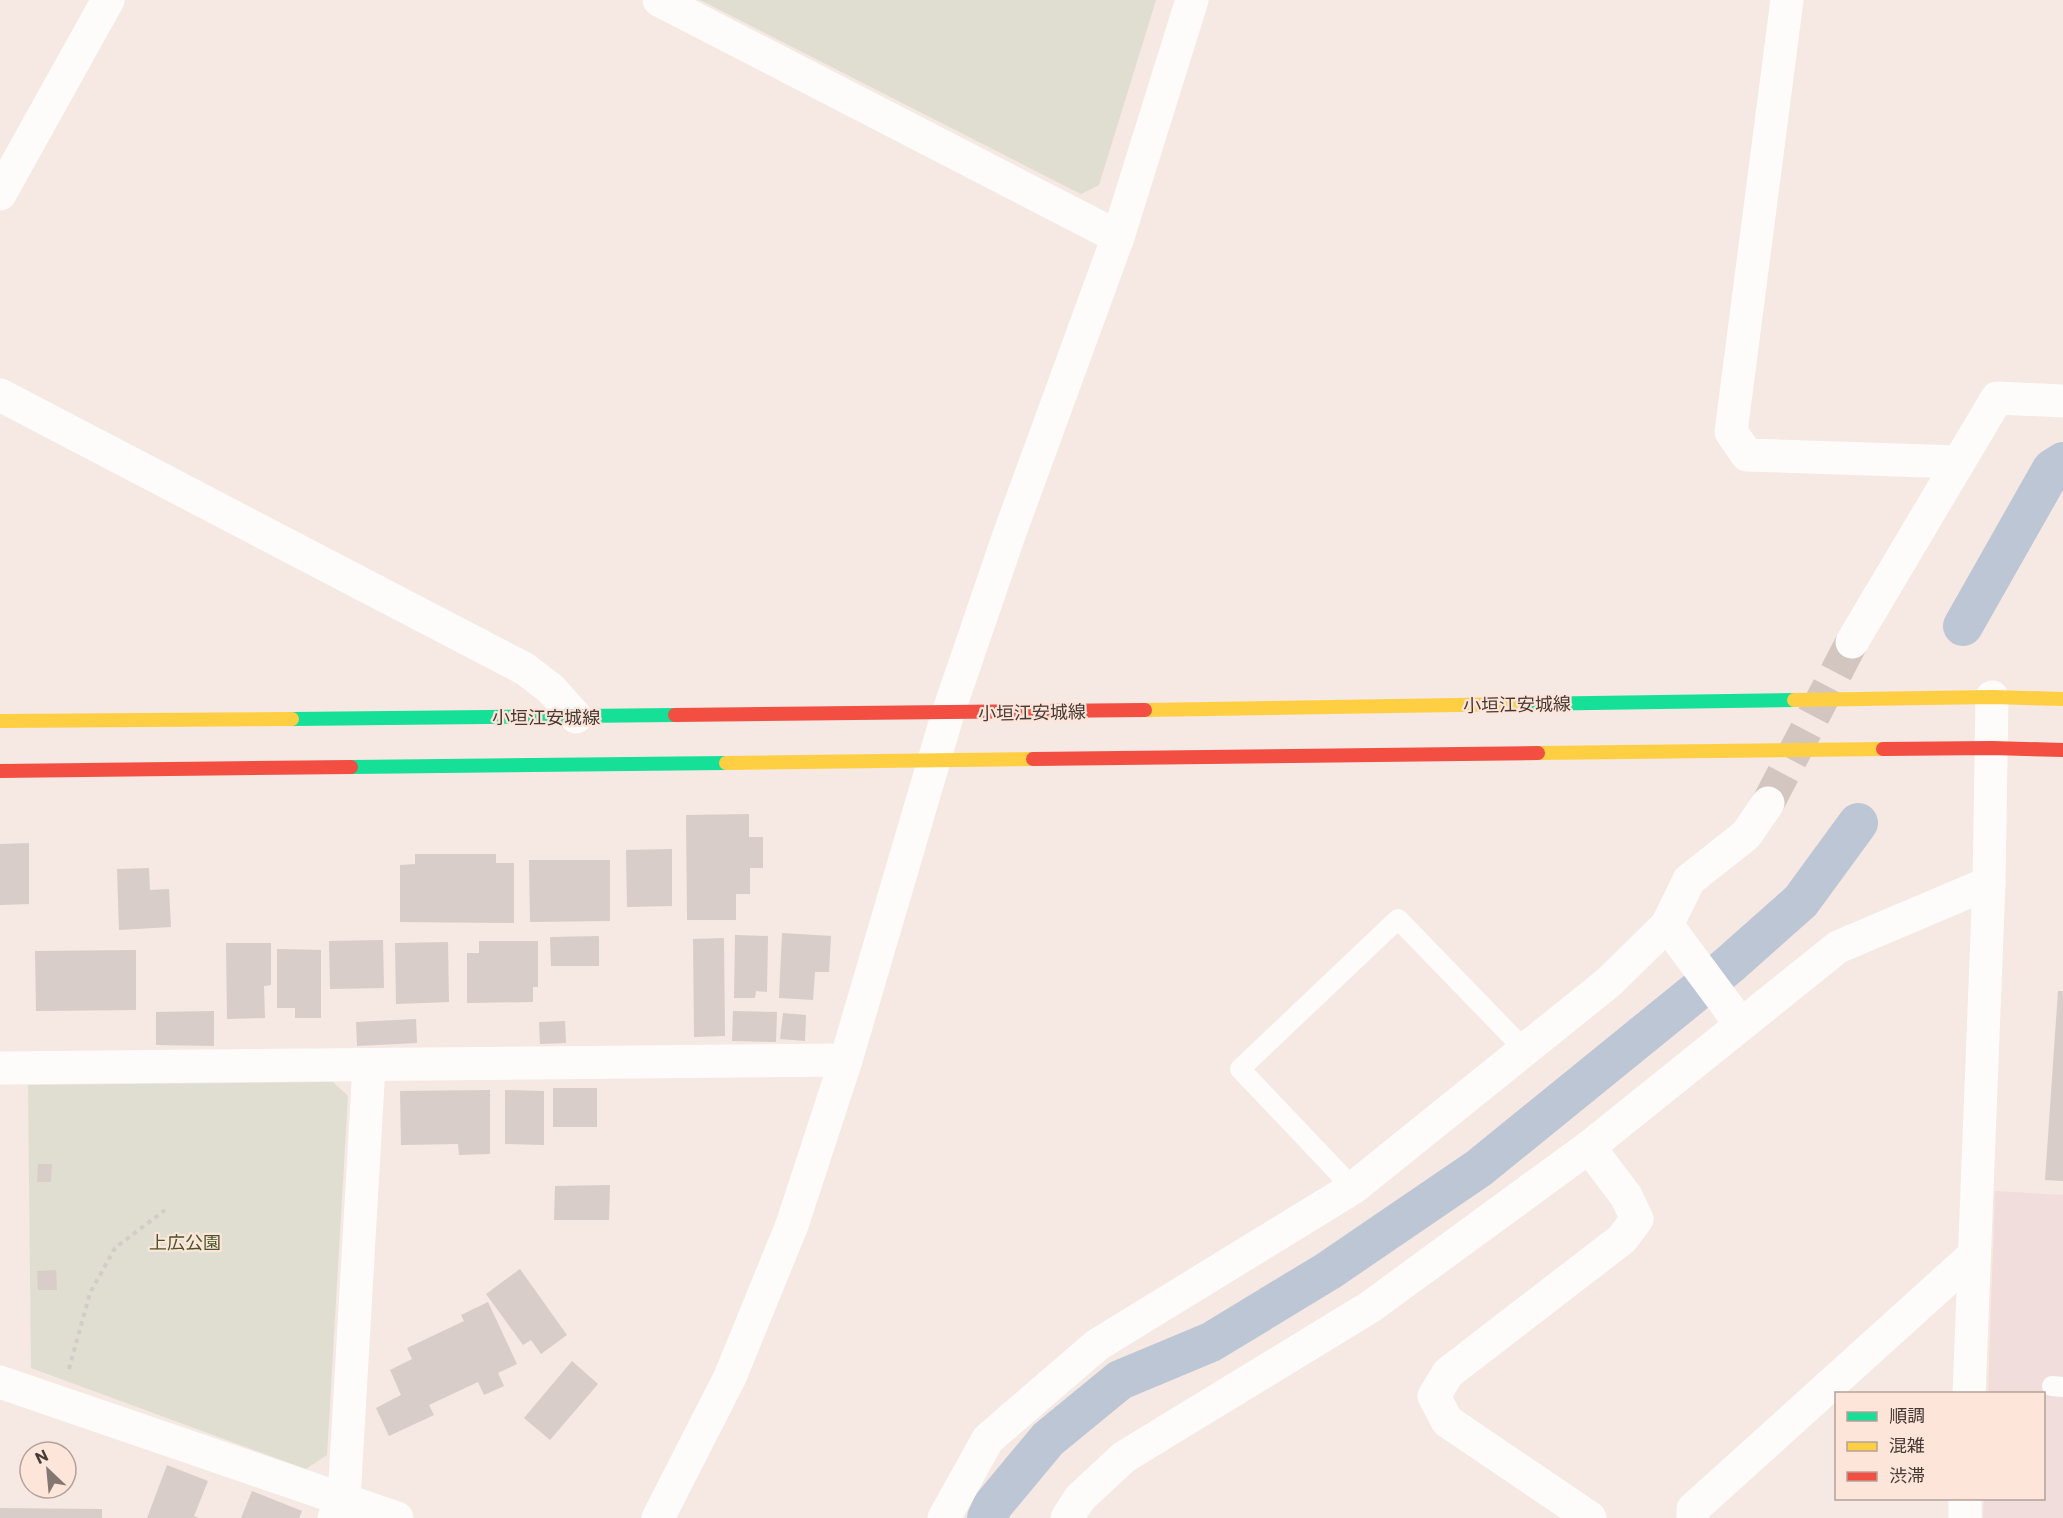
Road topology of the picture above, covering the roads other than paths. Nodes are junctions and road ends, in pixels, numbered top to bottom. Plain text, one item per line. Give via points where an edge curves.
1 (108, 0) edge
2 (659, 0) edge
3 (1192, 0) edge
4 (1787, 0) edge
5 (0, 194) edge
6 (1118, 237) junction
7 (0, 395) edge
8 (2063, 401) edge
9 (1957, 462) junction
10 (1852, 642) tunnel mouth
11 (1992, 697) junction
12 (2063, 699) edge
13 (948, 713) junction
14 (576, 717) junction
15 (0, 721) edge
16 (1992, 748) junction
17 (2063, 750) edge
18 (934, 760) junction
19 (0, 771) edge
20 (1768, 803) tunnel mouth
21 (1989, 883) junction
22 (1676, 938) junction
23 (1733, 1016) junction
24 (1525, 1050) junction
25 (846, 1060) junction
26 (369, 1066) junction
27 (0, 1068) edge
28 (1589, 1147) junction
29 (1353, 1188) junction
30 (1973, 1256) junction
31 (0, 1382) edge
32 (1969, 1392) edge
33 (1965, 1500) edge
34 (339, 1508) edge
35 (1685, 1515) edge
36 (397, 1518) edge
37 (658, 1518) edge
38 (944, 1518) edge
39 (1067, 1518) edge
40 (1590, 1518) edge
41 (1965, 1518) edge

1 - 5 street
2 - 6 street
3 - 6 street
4 - 9 street via 1731,432 1747,455
6 - 13 street
7 - 14 street via 525,669 551,689
8 - 9 street via 1997,398
9 - 10 street
11 - 12 main road, 小垣江安城線
11 - 13 main road, 小垣江安城線
11 - 16 street
13 - 14 main road, 小垣江安城線
13 - 18 street
14 - 15 main road, 小垣江安城線
16 - 17 main road
16 - 18 main road
16 - 21 street
18 - 19 main road
18 - 25 street
20 - 22 street via 1746,835 1689,880
21 - 23 street via 1838,947
21 - 30 street
22 - 23 street
22 - 24 street via 1609,982
23 - 28 street
24 - 29 street
24 - 29 lane via 1398,919 1240,1069
25 - 26 street
25 - 37 street via 784,1246 730,1377
26 - 27 street
26 - 34 street
28 - 39 street via 1370,1307 1124,1457 1080,1498
28 - 40 street via 1626,1196 1637,1219 1622,1239 1448,1373 1434,1396 1448,1421
29 - 38 street via 1097,1345 987,1439
30 - 32 street
30 - 35 street
31 - 34 street via 60,1401
33 - 41 street
34 - 36 street

